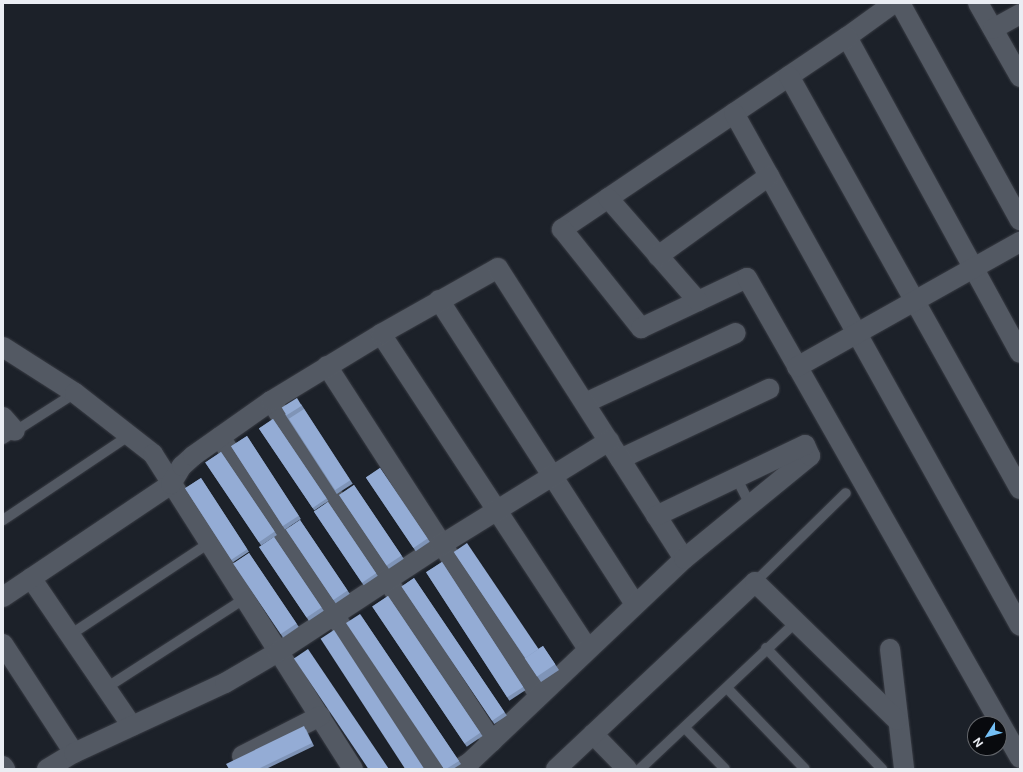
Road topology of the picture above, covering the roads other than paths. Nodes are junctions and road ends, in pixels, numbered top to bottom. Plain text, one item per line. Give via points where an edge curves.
1 (894, 3) edge
2 (900, 3) edge
3 (978, 3) edge
4 (1020, 14) edge
5 (993, 30) junction
6 (847, 37) junction
7 (789, 76) junction
8 (1020, 77) edge
9 (734, 113) junction
10 (769, 176) junction
11 (608, 198) junction
12 (1020, 220) edge
13 (1020, 242) edge
14 (658, 256) junction
15 (973, 268) junction
16 (439, 300) junction
17 (698, 301) junction
18 (914, 301) junction
19 (736, 332) dead end
20 (857, 333) junction
21 (380, 334) junction
22 (6, 352) edge
23 (1020, 353) edge
24 (327, 366) junction
25 (797, 367) junction
26 (769, 389) dead end
27 (75, 393) junction
28 (271, 401) junction
29 (585, 403) junction
30 (7, 429) edge
31 (130, 435) junction
32 (220, 437) junction
33 (609, 441) junction
34 (620, 459) junction
35 (551, 477) junction
36 (736, 477) junction
37 (172, 484) junction
38 (1020, 489) edge
39 (846, 493) dead end
40 (750, 505) junction
41 (497, 510) junction
42 (656, 516) junction
43 (3, 520) edge
44 (209, 542) junction
45 (441, 545) junction
46 (684, 559) junction
47 (31, 578) junction
48 (388, 580) junction
49 (755, 582) junction
50 (3, 597) edge
51 (244, 599) junction
52 (635, 604) junction
53 (334, 615) junction
54 (796, 622) junction
55 (1020, 626) edge
56 (70, 635) junction
57 (3, 644) edge
58 (766, 648) junction
59 (588, 649) junction
60 (890, 649) dead end
61 (278, 652) junction
62 (106, 688) junction
63 (727, 688) junction
64 (539, 696) junction
65 (320, 716) junction
66 (897, 720) junction
67 (132, 726) junction
68 (685, 728) junction
69 (593, 734) junction
70 (492, 740) junction
71 (74, 753) junction
72 (242, 756) edge
73 (1020, 758) edge
74 (3, 766) edge
75 (5, 769) edge
76 (47, 769) edge
77 (353, 769) edge
78 (433, 769) edge
79 (459, 769) edge
80 (556, 769) edge
81 (627, 769) edge
82 (640, 769) edge
83 (726, 769) edge
84 (805, 769) edge
85 (882, 769) edge
86 (904, 769) edge

1 - 6 street
2 - 12 street
3 - 5 street
4 - 5 street
5 - 8 street
6 - 7 street
6 - 15 street
7 - 9 street
7 - 18 street
9 - 10 street
9 - 11 street
10 - 14 street
10 - 20 street
11 - 14 street
11 - 17 street via 562,229 641,328
13 - 15 street
14 - 17 street
15 - 18 street
15 - 23 street
16 - 21 street
16 - 29 street via 498,268
16 - 35 street
17 - 25 street via 746,278
18 - 20 street
18 - 38 street
19 - 29 street
20 - 25 street
20 - 55 street
21 - 24 street
21 - 41 street
22 - 27 street
24 - 28 street
24 - 45 street
25 - 73 street
26 - 34 street
27 - 30 lane
27 - 31 street
28 - 32 street
28 - 48 street
29 - 33 street
31 - 37 street via 152,454
31 - 43 lane
32 - 37 street via 193,456
32 - 53 street
33 - 34 street
33 - 35 street
34 - 42 street
35 - 41 street
35 - 52 street
36 - 40 lane
36 - 40 street via 804,445 810,456
36 - 42 street
37 - 44 street
37 - 47 street
39 - 49 lane
40 - 46 street
41 - 45 street
41 - 59 street
42 - 46 street
44 - 51 street
44 - 56 lane
45 - 48 street
45 - 64 street
46 - 52 street
47 - 50 street
47 - 56 street
48 - 53 street
48 - 70 street
49 - 54 street
49 - 69 street
51 - 61 street
51 - 62 lane
52 - 59 street
53 - 61 street
53 - 78 street
54 - 58 lane
54 - 66 street
56 - 62 street
57 - 71 street
58 - 63 lane
58 - 85 lane
59 - 64 street
60 - 66 street
61 - 65 street
61 - 67 street via 225,683
62 - 67 street
63 - 68 lane
63 - 84 lane
64 - 70 street
65 - 72 street
65 - 77 street
66 - 86 street
67 - 71 street
68 - 82 lane
68 - 83 lane
69 - 80 street
69 - 81 street
70 - 79 street
71 - 76 street
74 - 75 street

